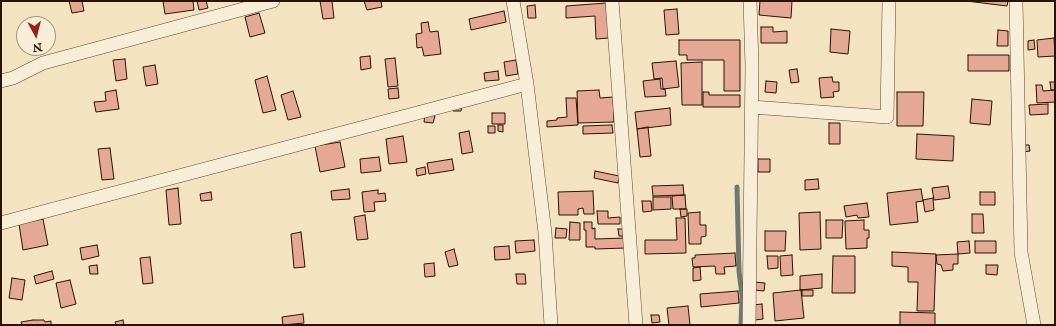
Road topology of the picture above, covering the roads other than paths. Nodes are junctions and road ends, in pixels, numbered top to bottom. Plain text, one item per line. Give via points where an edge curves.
1 (273, 1) edge
2 (513, 1) edge
3 (612, 1) edge
4 (750, 1) edge
5 (889, 1) edge
6 (1016, 1) edge
7 (1, 81) edge
8 (527, 84) junction
9 (752, 107) junction
10 (1, 223) edge
11 (551, 325) edge
12 (636, 325) edge
13 (749, 325) edge
14 (1034, 325) edge

1 - 7 street via 43,63
2 - 8 street
3 - 12 street
4 - 9 street
5 - 9 street via 886,117
6 - 14 street via 1021,252
8 - 10 street
8 - 11 street via 545,233
9 - 13 street

